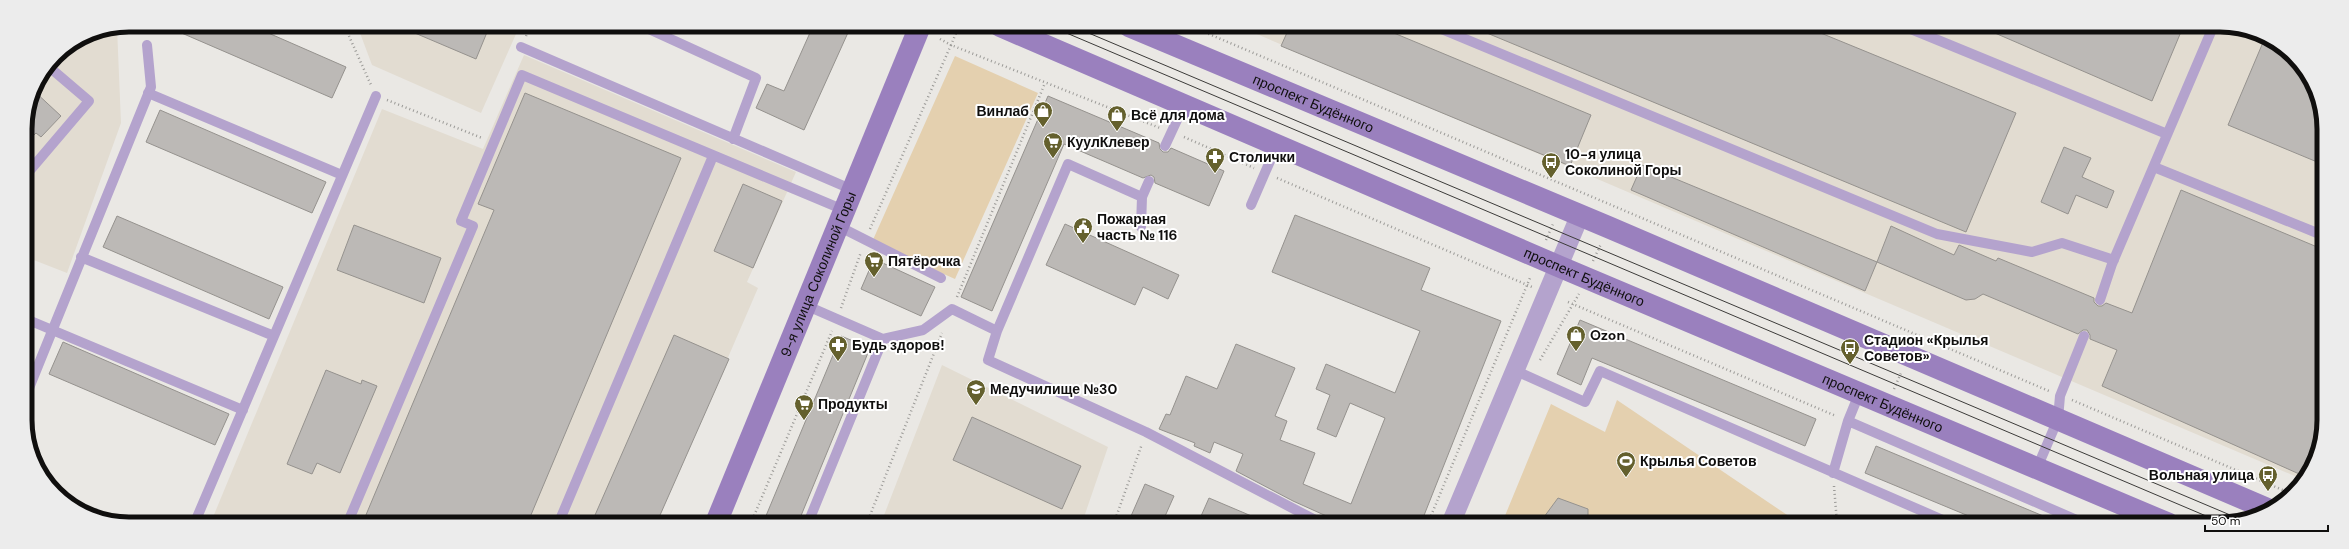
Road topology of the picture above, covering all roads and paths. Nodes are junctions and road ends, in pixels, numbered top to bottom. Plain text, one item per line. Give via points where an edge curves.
1 (347, 32) edge
2 (527, 32) edge
3 (655, 32) edge
4 (918, 32) edge
5 (956, 32) edge
6 (1014, 32) edge
7 (1144, 32) edge
8 (1204, 32) edge
9 (1449, 32) edge
10 (1918, 32) edge
11 (2211, 32) edge
12 (940, 39) dead end
13 (147, 45) dead end
14 (951, 45) junction
15 (521, 47) joint
16 (52, 70) edge
17 (148, 93) junction
18 (376, 96) junction
19 (1184, 105) junction
20 (484, 132) dead end
21 (1172, 132) junction
22 (2167, 134) junction
23 (733, 139) junction
24 (1277, 145) junction
25 (1165, 146) dead end
26 (713, 156) junction
27 (2154, 167) junction
28 (32, 168) edge
29 (1265, 172) junction
30 (342, 175) junction
31 (1007, 176) dead end
32 (1012, 179) dead end
33 (1149, 181) dead end
34 (852, 190) junction
35 (1142, 197) junction
36 (1251, 205) dead end
37 (1580, 215) junction
38 (841, 218) junction
39 (1554, 222) dead end
40 (1141, 227) dead end
41 (2317, 233) edge
42 (865, 240) junction
43 (1602, 242) dead end
44 (1545, 243) dead end
45 (82, 257) junction
46 (2114, 260) junction
47 (1592, 265) dead end
48 (1558, 266) junction
49 (940, 278) dead end
50 (1530, 278) dead end
51 (1527, 285) junction
52 (1532, 287) dead end
53 (1579, 294) dead end
54 (2100, 300) dead end
55 (1568, 302) dead end
56 (805, 305) junction
57 (1574, 305) junction
58 (838, 319) junction
59 (32, 321) edge
60 (52, 329) junction
61 (997, 331) junction
62 (274, 336) junction
63 (2084, 336) dead end
64 (883, 339) junction
65 (1522, 373) junction
66 (1901, 373) dead end
67 (32, 380) edge
68 (1894, 390) dead end
69 (1859, 394) junction
70 (2060, 396) junction
71 (243, 410) junction
72 (2058, 419) junction
73 (1848, 421) junction
74 (1146, 432) junction
75 (2037, 468) junction
76 (1833, 473) junction
77 (2286, 491) edge
78 (2263, 507) edge
79 (197, 517) edge
80 (350, 517) edge
81 (561, 517) edge
82 (718, 517) edge
83 (754, 517) edge
84 (810, 517) edge
85 (1116, 517) edge
86 (1316, 517) edge
87 (1430, 517) edge
88 (1453, 517) edge
89 (1836, 517) edge
90 (1936, 517) edge
91 (2070, 517) edge
92 (2143, 517) edge

1 - 18 path
2 - 15 path
3 - 23 lane via 756,78
4 - 34 main road, 9-я улица Соколиной Горы
5 - 14 path
6 - 19 main road, проспект Будённого
7 - 37 main road, проспект Будённого
8 - 70 path
9 - 46 lane via 1937,234 2032,252 2062,243
10 - 22 lane
11 - 22 lane
12 - 14 path
13 - 17 lane via 151,86
14 - 21 path
14 - 42 path
15 - 23 lane
16 - 28 lane via 89,101
17 - 30 lane
17 - 45 lane
18 - 20 path via 481,139
18 - 30 lane
19 - 21 lane
19 - 24 main road, проспект Будённого
21 - 25 lane
21 - 29 path
22 - 27 lane
23 - 34 lane
24 - 29 lane
24 - 48 main road, проспект Будённого
26 - 38 lane
26 - 80 lane via 522,76 461,221 473,226
26 - 81 lane
27 - 41 lane
27 - 46 lane
29 - 36 lane
29 - 51 path
30 - 62 lane
31 - 32 path
33 - 35 lane
34 - 38 main road, 9-я улица Соколиной Горы
35 - 40 lane
35 - 61 lane via 1068,164
37 - 48 street
37 - 72 main road, проспект Будённого
38 - 42 lane
38 - 56 main road, 9-я улица Соколиной Горы
39 - 44 path
42 - 49 lane
42 - 58 path
43 - 47 path
45 - 60 lane
45 - 62 lane
46 - 54 lane
48 - 65 street
48 - 69 main road, проспект Будённого
50 - 51 path
51 - 52 path
51 - 87 path
53 - 57 path
55 - 57 path
56 - 58 lane
56 - 82 main road, 9-я улица Соколиной Горы
57 - 65 path
57 - 73 path
58 - 64 lane
58 - 83 path
59 - 60 lane
60 - 67 lane
60 - 71 lane
61 - 64 lane via 952,309 923,330
61 - 74 lane via 988,360
62 - 71 lane
63 - 70 lane
64 - 84 lane
65 - 76 lane via 1585,402 1600,371
65 - 88 street
66 - 68 path
69 - 73 lane
69 - 75 main road, проспект Будённого
70 - 72 lane
70 - 77 path
71 - 79 lane
72 - 75 lane
72 - 78 main road, проспект Будённого
73 - 76 lane
73 - 91 lane
74 - 85 path
74 - 86 lane
75 - 92 main road, проспект Будённого
76 - 89 path
76 - 90 lane

